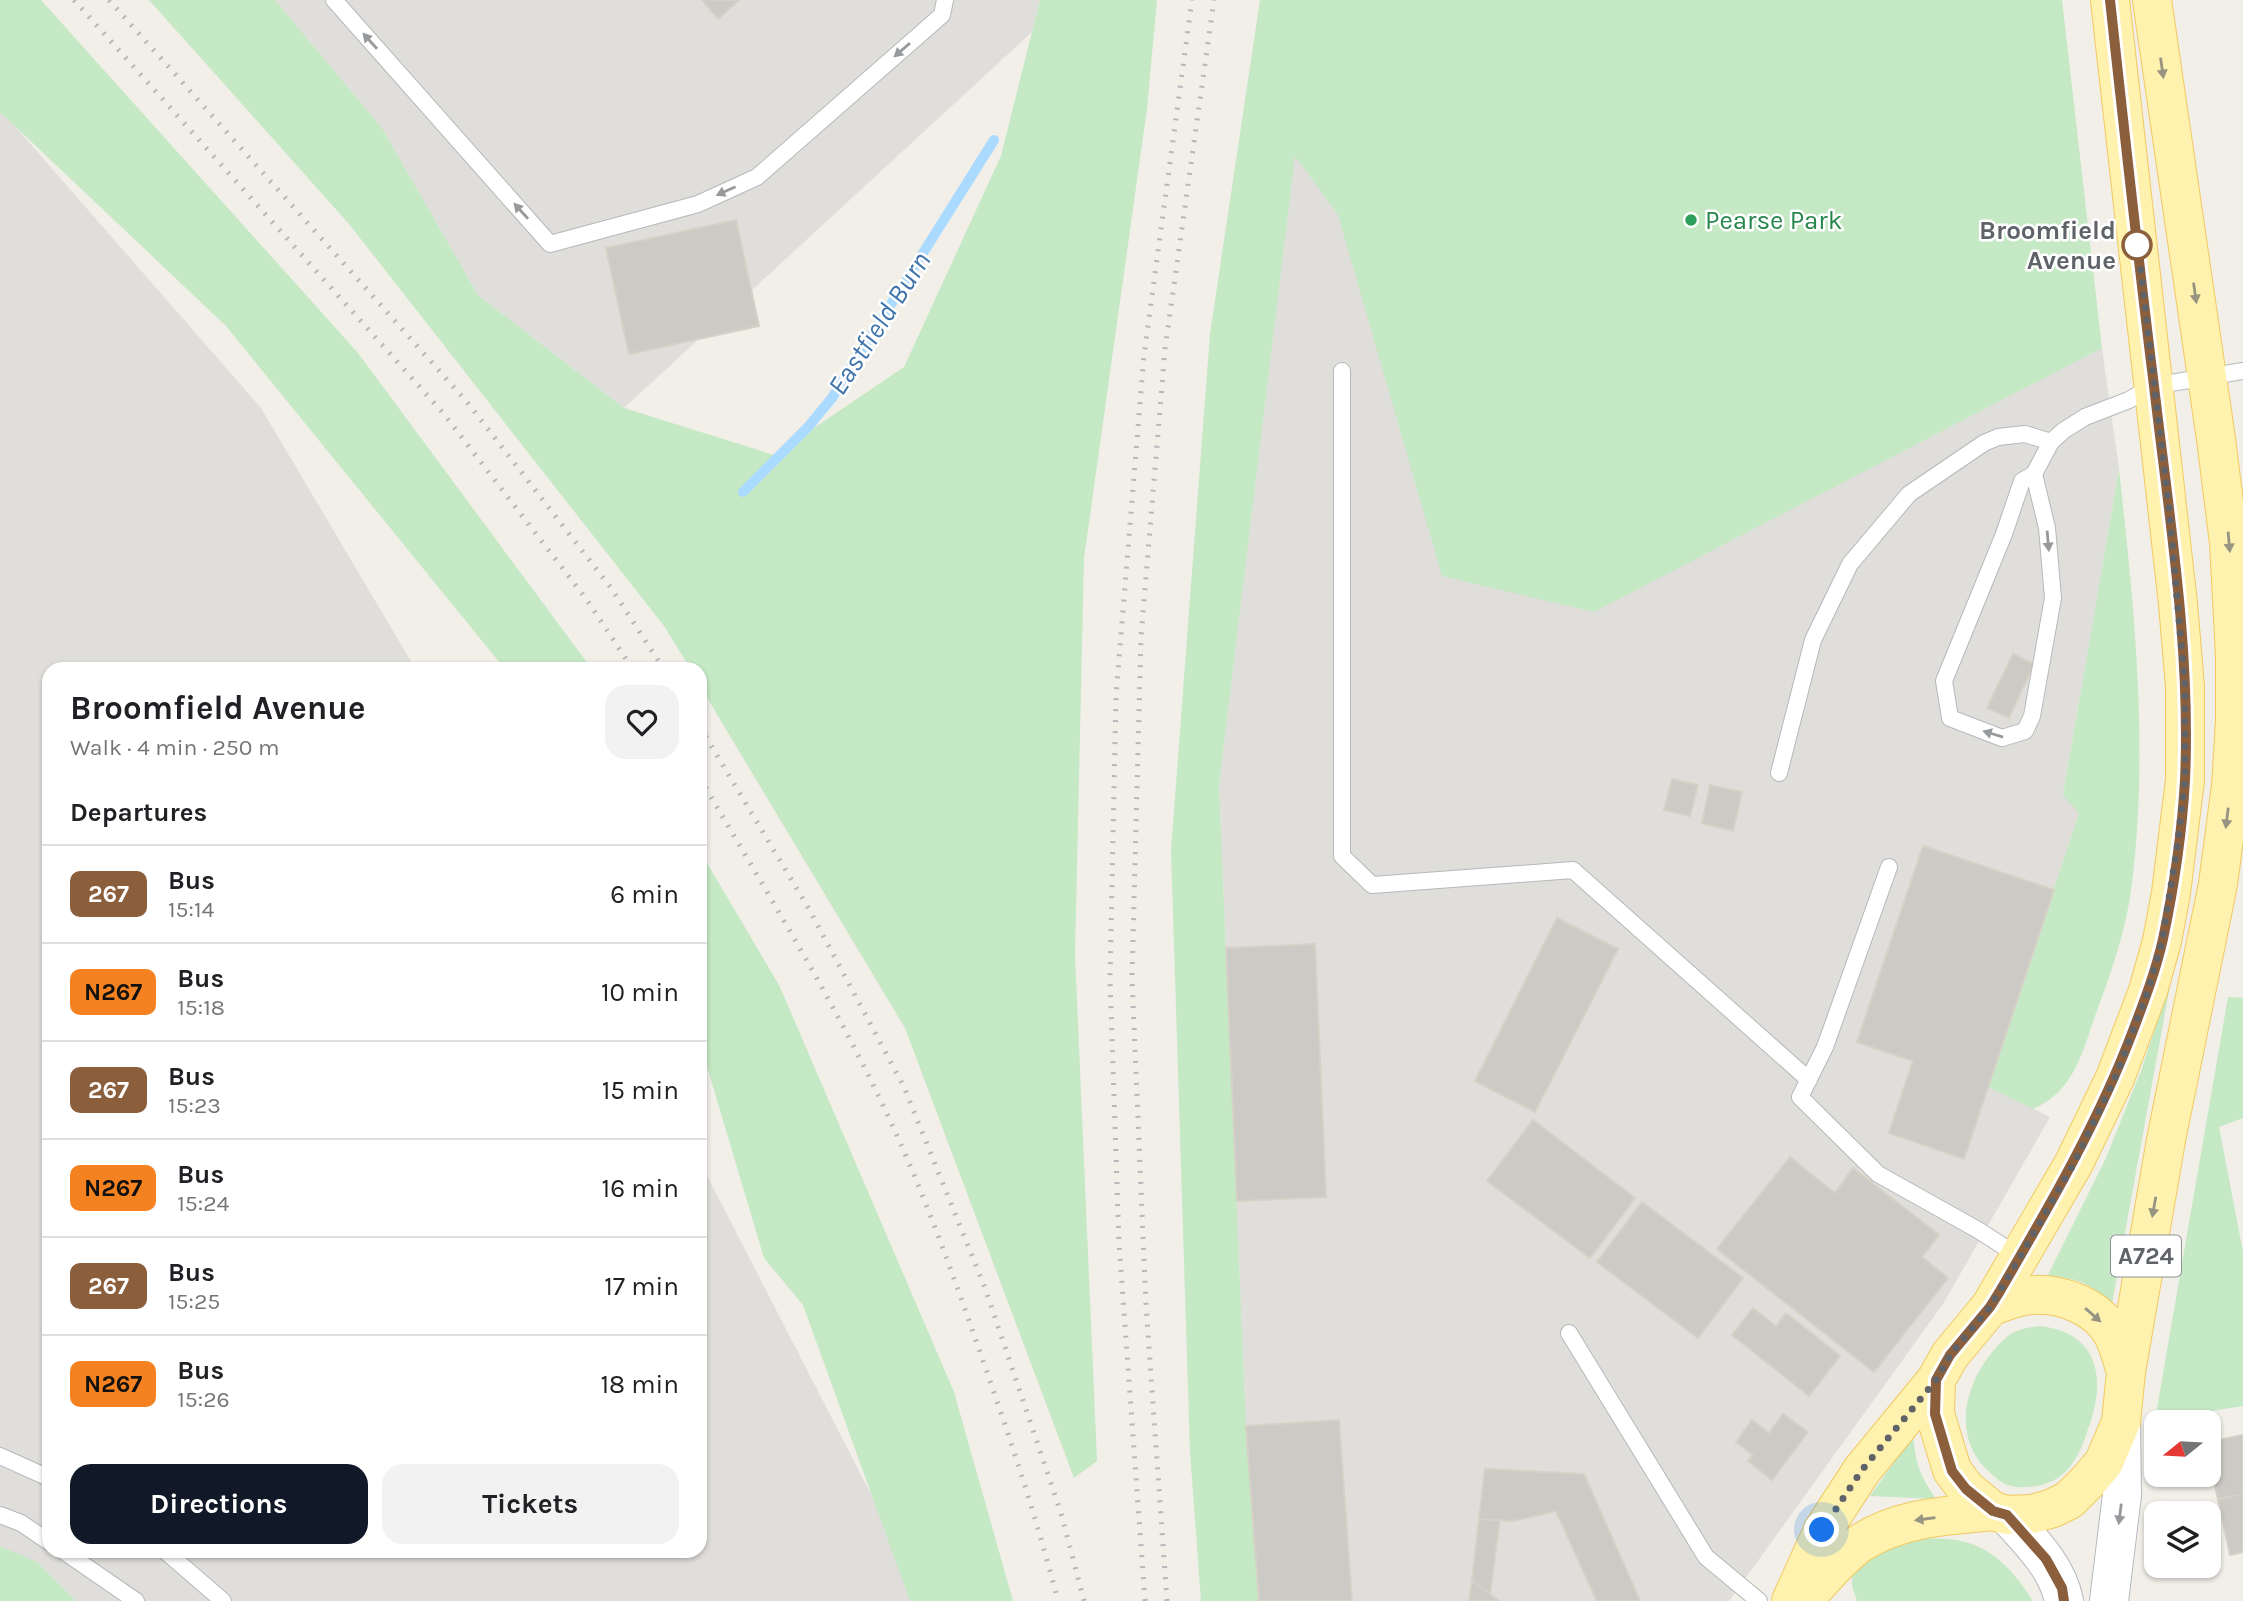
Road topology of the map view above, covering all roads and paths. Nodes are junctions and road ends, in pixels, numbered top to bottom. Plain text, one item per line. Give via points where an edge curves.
1 (334, 0) edge
2 (945, 0) edge
3 (2110, 0) edge
4 (2152, 0) edge
5 (1342, 371) dead end
6 (2225, 374) edge
7 (2154, 386) junction
8 (2051, 442) junction
9 (2034, 474) junction
10 (2234, 497) edge
11 (1779, 773) dead end
12 (1889, 867) dead end
13 (1809, 1080) junction
14 (2020, 1257) junction
15 (1990, 1307) junction
16 (1569, 1333) dead end
17 (2126, 1372) junction
18 (1936, 1380) junction
19 (2121, 1422) junction
20 (0, 1456) edge
21 (42, 1475) edge
22 (2000, 1513) junction
23 (0, 1515) edge
24 (42, 1537) edge
25 (74, 1558) edge
26 (173, 1558) edge
27 (136, 1601) edge
28 (223, 1601) edge
29 (1759, 1601) edge
30 (1791, 1601) edge
31 (1802, 1601) edge
32 (2064, 1601) edge
33 (2109, 1601) edge

2 -> 1 lane via 942,15 757,177 698,204 550,244
3 - 7 main road
4 -> 6 main road, A724
5 - 13 lane via 1342,856 1372,885 1573,870
6 - 7 lane
6 - 10 main road, A724
7 - 8 lane via 2085,416
7 - 14 main road via 2184,673 2185,780 2171,893 2148,991 2115,1078 2074,1163
8 - 9 lane
8 - 11 lane via 2025,434 1984,443 1909,494 1850,564 1813,640
9 -> 9 lane via 2047,528 2053,598 2032,716 2025,731 2002,738 1950,718 1944,681 2022,481
10 -> 17 main road, A724 via 2231,786 2218,884 2166,1140
12 - 13 lane
13 - 14 lane via 1800,1097 1878,1174
14 - 15 main road
15 -> 17 main road via 2016,1297 2054,1295 2089,1309 2112,1333
15 - 18 main road via 1950,1355
16 - 29 lane via 1706,1556
17 - 19 main road
18 - 22 main road via 1935,1414 1952,1471 1966,1489
18 - 30 main road via 1862,1470 1822,1530
19 - 22 main road via 2104,1462 2069,1500 2032,1514
19 -> 33 main road via 2122,1495
20 - 21 lane
22 -> 31 main road via 1916,1520 1885,1529 1857,1545
22 - 32 main road via 2046,1559
23 - 24 lane
25 - 27 lane
26 - 28 lane

